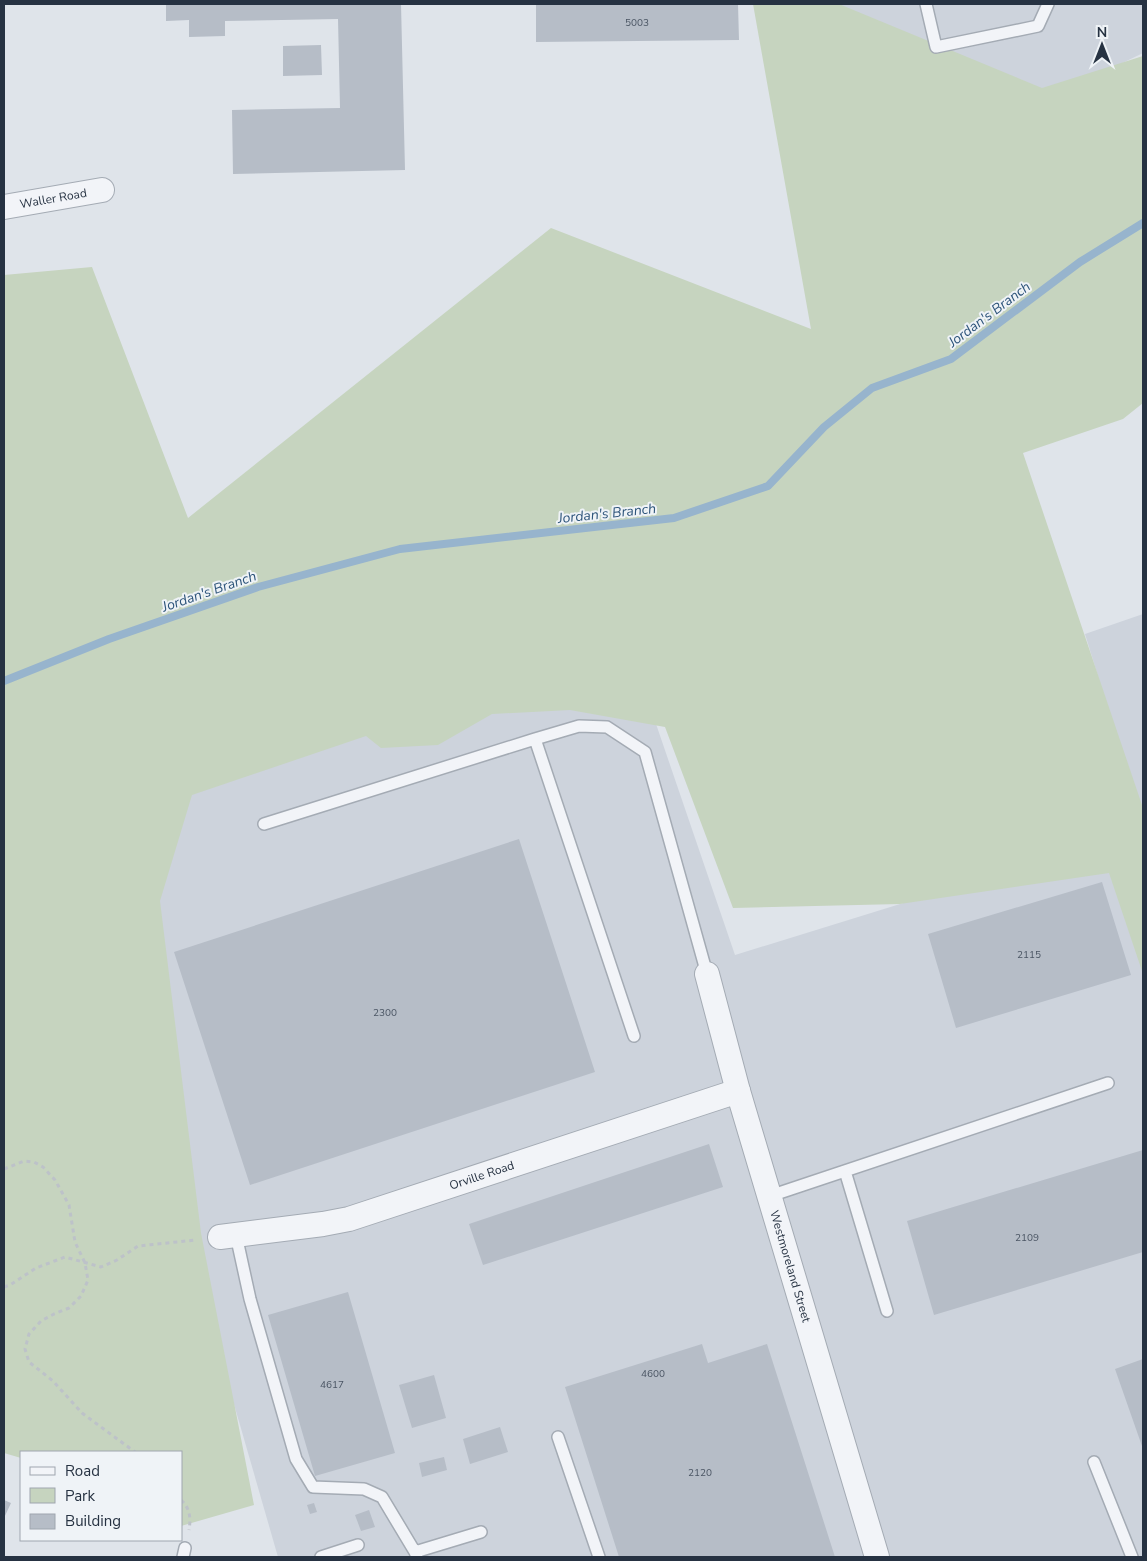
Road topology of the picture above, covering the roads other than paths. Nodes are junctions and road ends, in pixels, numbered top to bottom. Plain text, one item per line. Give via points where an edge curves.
1 (926, 4) edge
2 (1048, 4) edge
3 (102, 190) dead end
4 (4, 207) edge
5 (535, 739) junction
6 (264, 824) dead end
7 (707, 974) joint
8 (634, 1036) dead end
9 (1108, 1083) dead end
10 (738, 1091) junction
11 (846, 1171) junction
12 (770, 1196) junction
13 (228, 1236) joint
14 (887, 1311) dead end
15 (558, 1438) dead end
16 (1094, 1462) dead end
17 (481, 1532) dead end
18 (358, 1545) dead end
19 (416, 1554) edge
20 (322, 1557) edge
21 (599, 1557) edge
22 (877, 1557) edge
23 (1132, 1557) edge

1 - 2 lane via 936,47 1038,26
3 - 4 street, Waller Road
5 - 6 lane
5 - 7 lane via 579,726 607,727 645,752
5 - 8 lane
7 - 10 street, Westmoreland Street
9 - 11 lane
10 - 12 street, Westmoreland Street
10 - 13 street, Orville Road via 349,1218
11 - 12 lane
11 - 14 lane
12 - 22 street, Westmoreland Street
13 - 19 lane via 250,1299 296,1459 313,1487 364,1489 382,1497
15 - 21 lane
16 - 23 lane
17 - 19 lane
18 - 20 lane

